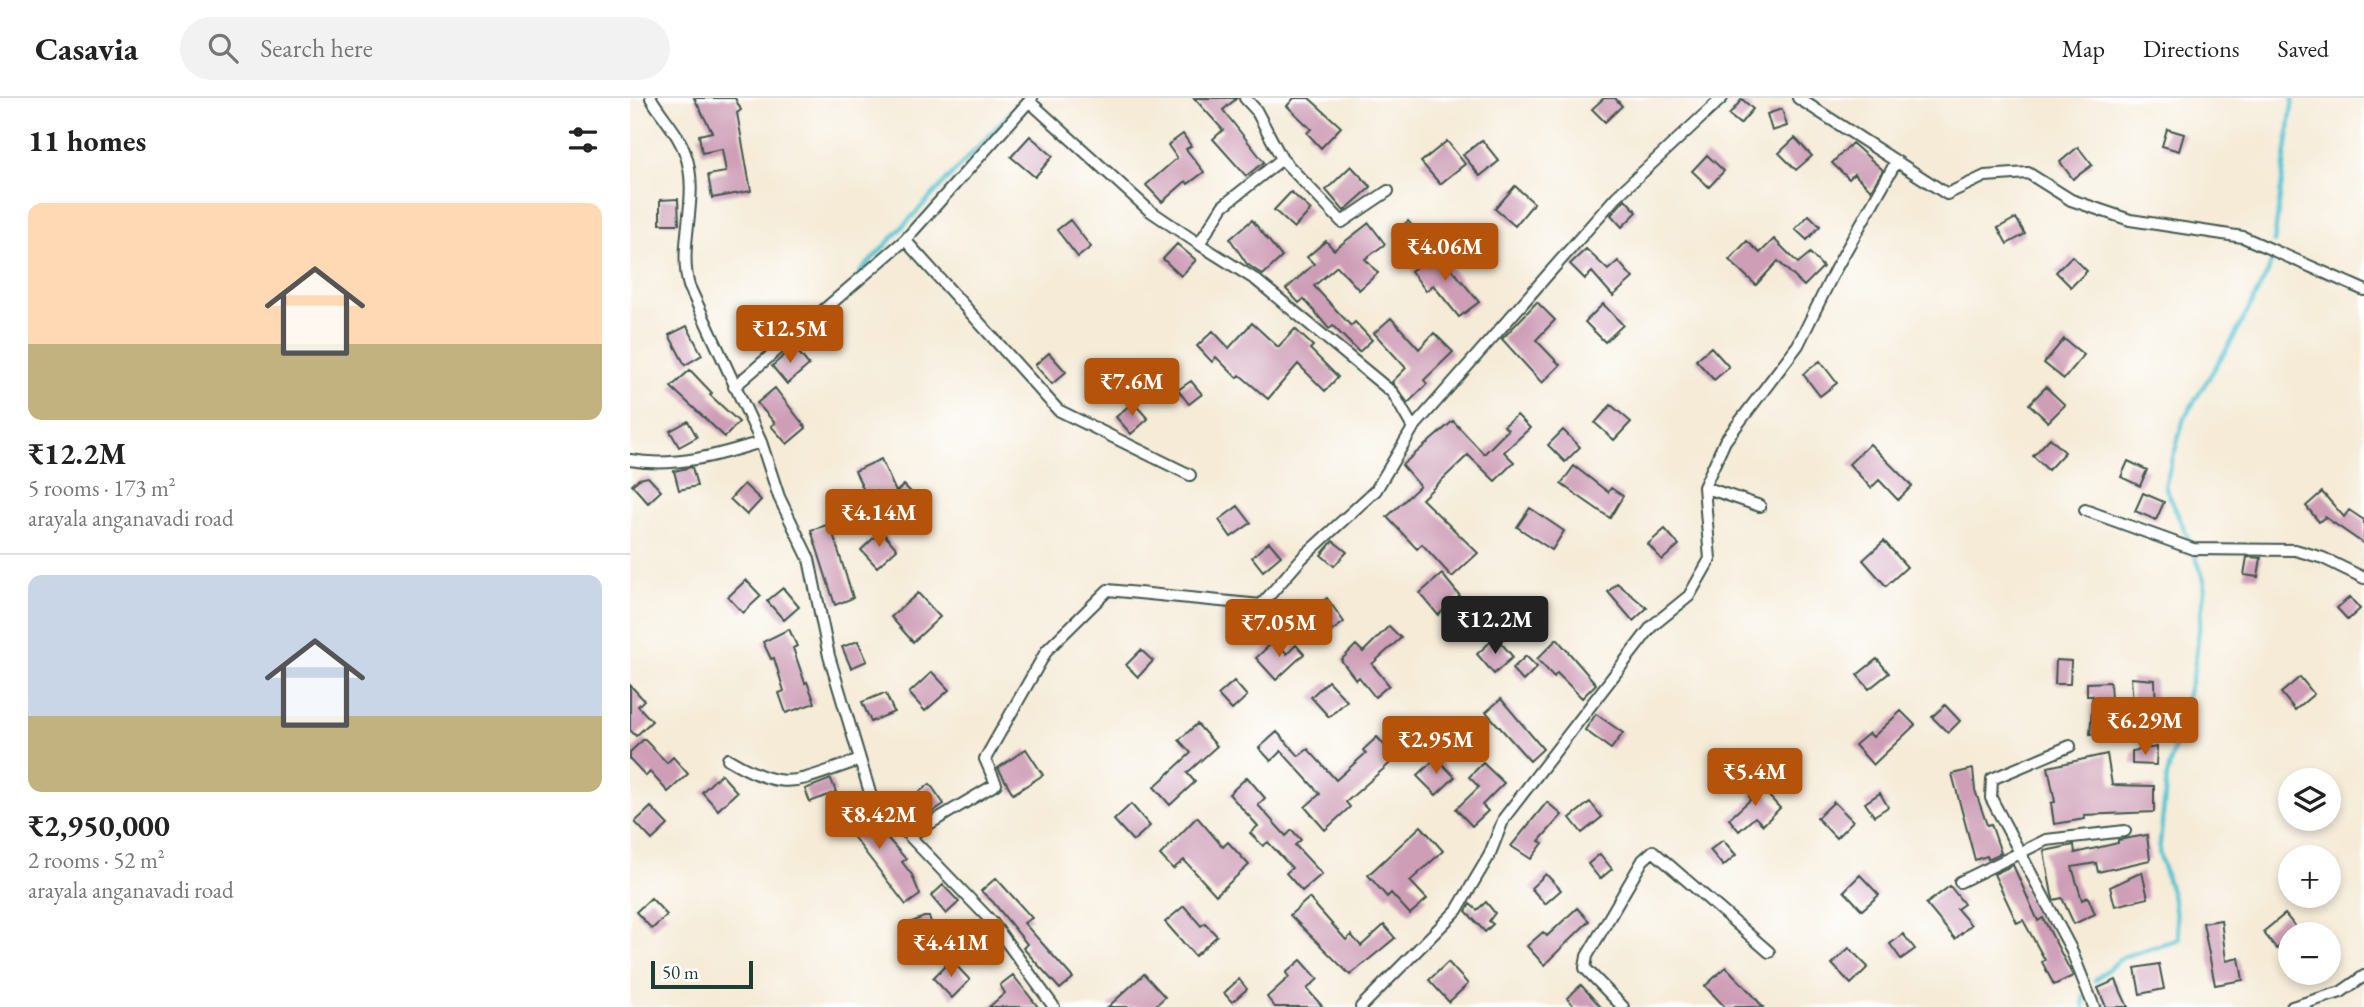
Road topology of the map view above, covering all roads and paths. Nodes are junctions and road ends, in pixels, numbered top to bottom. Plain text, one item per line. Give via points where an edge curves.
1 (652, 98) edge
2 (1245, 98) edge
3 (1722, 98) edge
4 (1798, 98) edge
5 (1031, 100) edge
6 (1282, 159) junction
7 (1896, 162) junction
8 (1388, 191) dead end
9 (905, 240) junction
10 (1199, 244) junction
11 (2364, 290) edge
12 (734, 387) junction
13 (1413, 428) junction
14 (761, 442) junction
15 (630, 460) edge
16 (1190, 475) dead end
17 (1704, 487) junction
18 (1760, 506) dead end
19 (2085, 510) dead end
20 (2364, 578) edge
21 (2070, 746) dead end
22 (728, 759) dead end
23 (860, 760) junction
24 (2125, 831) dead end
25 (909, 836) junction
26 (2020, 853) junction
27 (1961, 882) dead end
28 (1769, 952) dead end
29 (2364, 976) edge
30 (1054, 1007) edge
31 (1361, 1007) edge
32 (1623, 1007) edge
33 (2094, 1007) edge
34 (2292, 1007) edge

1 - 12 street via 686,155 690,200 685,270
2 - 6 street
3 - 13 street via 1616,197
4 - 7 street
5 - 9 street
5 - 10 street via 1149,211
6 - 8 street via 1342,222
6 - 10 street via 1223,206
7 - 11 street via 1947,194 1985,176 2028,173 2071,200 2130,220 2243,237
7 - 17 street via 1798,345 1725,441
9 - 12 street
9 - 16 street via 1058,410
10 - 13 street via 1256,279 1362,366 1393,393
12 - 14 street
13 - 25 street via 1376,490 1303,557 1261,605 1108,590 1047,650 985,759 996,784
14 - 15 street via 691,460
14 - 23 street via 779,496 809,559 829,656
17 - 18 street
17 - 31 street via 1710,559 1689,596 1651,626 1504,818 1489,856 1457,910
19 - 20 street via 2193,548 2295,550
21 - 26 street via 1992,779 1991,798
22 - 23 street via 776,782 790,782
23 - 25 street via 871,796
24 - 26 street via 2046,840
25 - 30 street via 992,922
26 - 27 street
26 - 33 street via 2070,947
28 - 32 street via 1653,851 1643,859 1587,956 1585,968
29 - 34 street via 2341,992

